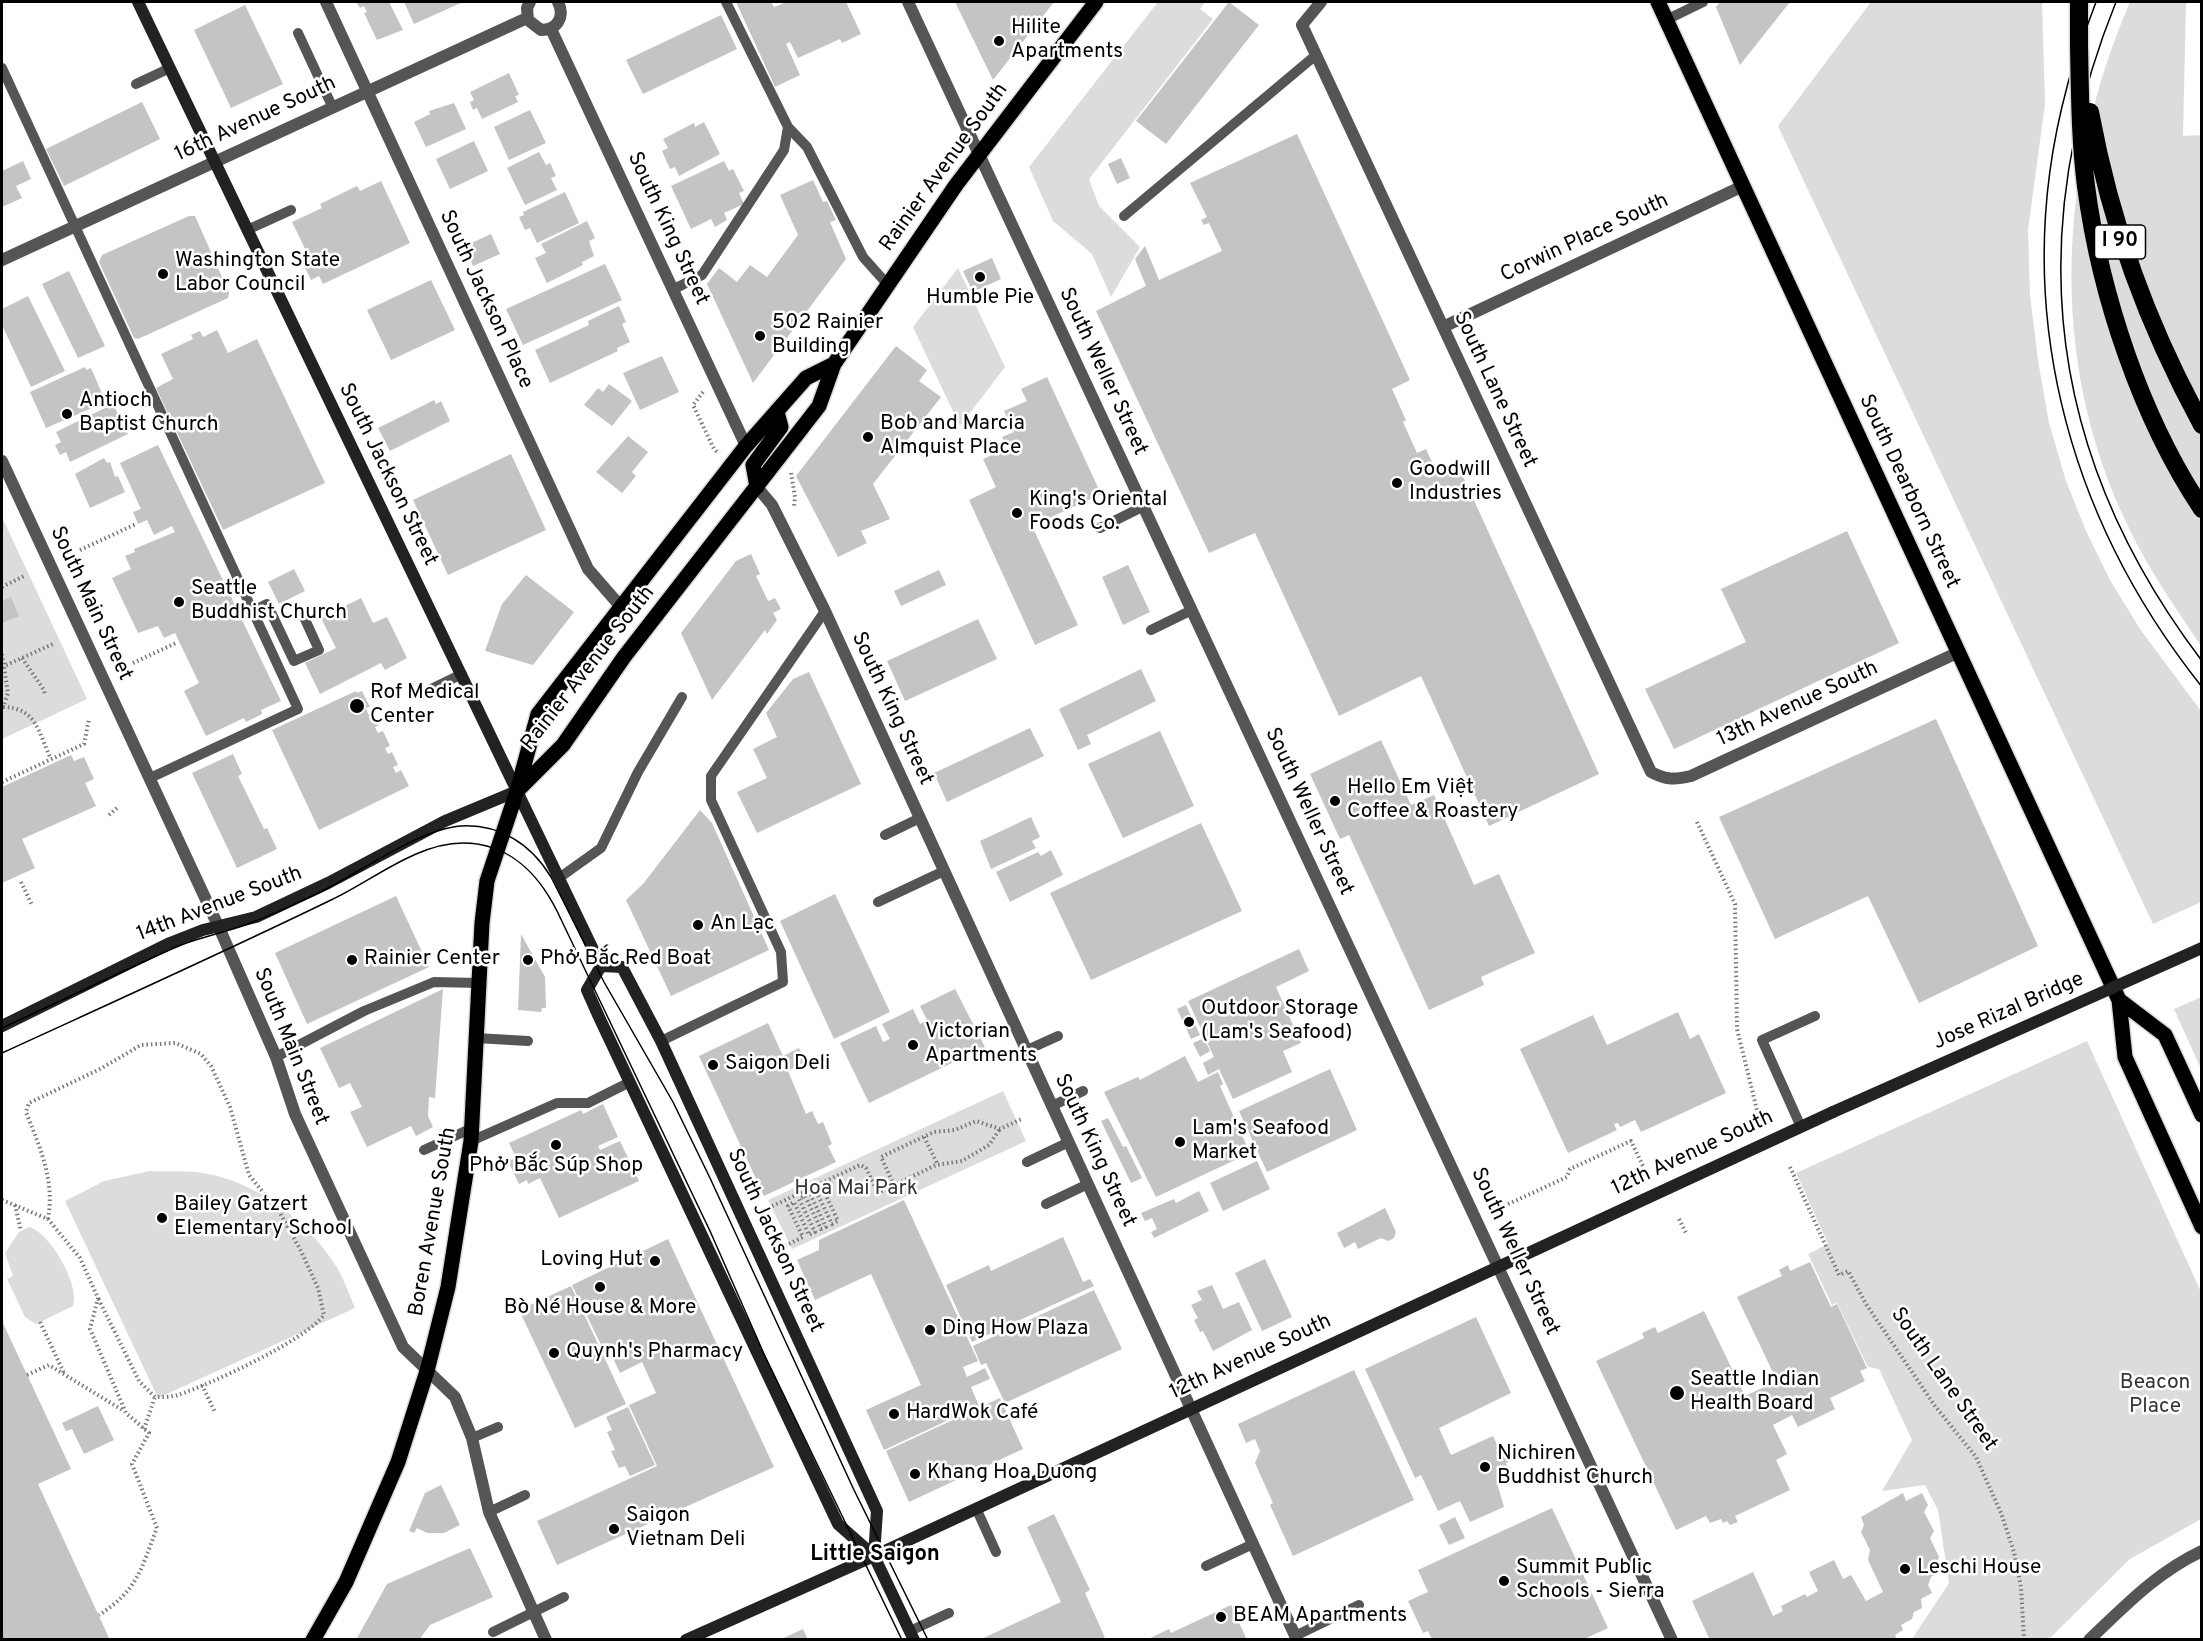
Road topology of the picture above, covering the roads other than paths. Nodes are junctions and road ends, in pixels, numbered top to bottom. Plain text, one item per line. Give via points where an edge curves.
1 (138, 2) edge
2 (326, 2) edge
3 (530, 2) edge
4 (561, 2) edge
5 (726, 2) edge
6 (908, 2) edge
7 (1096, 2) edge
8 (1321, 2) edge
9 (1658, 2) edge
10 (1703, 2) edge
11 (2079, 2) edge
12 (527, 18) junction
13 (1666, 20) junction
14 (551, 29) junction
15 (298, 33) dead end
16 (2079, 45) junction
17 (1316, 55) junction
18 (2, 68) edge
19 (170, 68) junction
20 (136, 84) dead end
21 (367, 90) junction
22 (332, 106) junction
23 (788, 127) junction
24 (979, 154) junction
25 (214, 161) junction
26 (1743, 186) junction
27 (291, 210) dead end
28 (1124, 216) dead end
29 (75, 227) junction
30 (247, 230) junction
31 (2, 260) edge
32 (888, 285) junction
33 (674, 289) junction
34 (1443, 327) junction
35 (834, 364) junction
36 (777, 412) junction
37 (2202, 425) edge
38 (746, 446) junction
39 (2, 461) edge
40 (757, 487) junction
41 (1144, 506) junction
42 (2202, 509) edge
43 (1100, 528) dead end
44 (621, 607) junction
45 (1192, 610) junction
46 (253, 611) junction
47 (825, 611) junction
48 (303, 615) dead end
49 (1151, 630) dead end
50 (1959, 652) junction
51 (462, 674) junction
52 (423, 693) dead end
53 (682, 696) dead end
54 (1651, 772) joint
55 (150, 778) junction
56 (517, 791) junction
57 (920, 818) junction
58 (885, 835) dead end
59 (944, 871) junction
60 (560, 878) junction
61 (878, 902) dead end
62 (218, 926) junction
63 (2202, 948) edge
64 (601, 966) junction
65 (479, 983) junction
66 (2119, 1000) junction
67 (1815, 1016) dead end
68 (2, 1026) edge
69 (1058, 1036) dead end
70 (476, 1038) junction
71 (528, 1041) dead end
72 (661, 1041) junction
73 (1027, 1050) junction
74 (276, 1057) junction
75 (630, 1082) junction
76 (1083, 1091) dead end
77 (1052, 1106) junction
78 (1833, 1112) joint
79 (2202, 1114) edge
80 (1801, 1127) junction
81 (472, 1134) junction
82 (1069, 1142) junction
83 (424, 1150) dead end
84 (1027, 1162) dead end
85 (1088, 1184) junction
86 (1046, 1204) dead end
87 (2202, 1227) edge
88 (1498, 1264) junction
89 (427, 1371) junction
90 (1191, 1408) junction
91 (498, 1427) dead end
92 (472, 1438) junction
93 (525, 1495) dead end
94 (976, 1508) junction
95 (489, 1512) junction
96 (1253, 1544) junction
97 (2202, 1551) edge
98 (996, 1552) dead end
99 (874, 1556) junction
100 (1206, 1566) dead end
101 (564, 1597) dead end
102 (1359, 1605) dead end
103 (533, 1612) junction
104 (949, 1613) dead end
105 (493, 1632) dead end
106 (912, 1635) edge
107 (1296, 1638) edge
108 (313, 1640) edge
109 (546, 1640) edge
110 (686, 1640) edge
111 (1672, 1640) edge
112 (2089, 1640) edge

1 - 19 main road, South Jackson Street
2 - 21 street, South Jackson Place
3 - 12 street
4 - 14 street via 560,20
5 - 23 lane
6 - 24 street, South Weller Street
7 - 24 main road, Rainier Avenue South
8 - 17 street, South Lane Street via 1302,25
9 - 13 main road, South Dearborn Street
10 - 13 lane
11 - 16 highway, I 90
12 - 14 street via 536,28
12 - 21 street, 16th Avenue South
13 - 26 main road, South Dearborn Street
14 - 33 street, South King Street
15 - 22 lane
16 - 37 highway, I 90, bridge via 2097,151 2122,247 2159,340
16 - 42 highway, bridge via 2085,176 2108,291 2146,401
17 - 28 lane
17 - 34 street, South Lane Street
18 - 29 lane
19 - 20 lane
19 - 25 main road, South Jackson Street
21 - 22 street, 16th Avenue South
21 - 44 street, South Jackson Place via 588,569
22 - 25 street, 16th Avenue South
23 - 32 lane via 807,147 863,256
23 - 33 lane via 784,150 702,275
24 - 32 main road, Rainier Avenue South
24 - 41 street, South Weller Street
25 - 29 street, 16th Avenue South
25 - 30 main road, South Jackson Street
26 - 34 street, Corwin Place South
26 - 50 main road, South Dearborn Street
27 - 30 lane
29 - 31 street, 16th Avenue South
29 - 46 lane
30 - 51 main road, South Jackson Street
32 - 35 main road, Rainier Avenue South
33 - 38 street, South King Street
34 - 54 street, South Lane Street
35 - 36 main road, Rainier Avenue South via 806,378
35 - 40 main road, Rainier Avenue South via 819,405
36 - 38 main road, Rainier Avenue South
36 - 40 main road via 781,427 753,465
38 - 44 main road, Rainier Avenue South
39 - 55 street, South Main Street
40 - 47 street, South King Street via 772,505
40 - 56 main road, Rainier Avenue South via 624,657 563,745
41 - 43 lane
41 - 45 street, South Weller Street
44 - 56 main road, Rainier Avenue South via 538,714
45 - 49 lane
45 - 88 street, South Weller Street
46 - 48 lane via 267,604 294,661 319,650
46 - 55 lane via 298,709
47 - 57 street, South King Street
47 - 72 lane via 711,776 711,800 781,952 783,982
50 - 54 street, 13th Avenue South via 1691,776 1676,780
50 - 66 main road, South Dearborn Street
51 - 52 lane
51 - 56 main road, South Jackson Street
53 - 60 lane via 638,772 601,848
55 - 62 street, South Main Street
56 - 60 main road, South Jackson Street
56 - 62 main road, 14th Avenue South via 445,821 256,917
56 - 65 main road, Boren Avenue South via 487,881
57 - 58 lane
57 - 59 street, South King Street
59 - 61 lane
59 - 73 street, South King Street
60 - 64 main road, South Jackson Street
62 - 68 main road, 14th Avenue South via 149,953
62 - 74 street, South Main Street
63 - 78 main road, Jose Rizal Bridge, bridge
64 - 72 main road, South Jackson Street via 622,968
64 - 75 main road, South Jackson Street via 587,990
65 - 70 main road, Boren Avenue South
65 - 74 lane via 434,982 364,1011
66 - 79 main road, South Dearborn Street via 2165,1035
66 - 87 main road, South Dearborn Street via 2125,1057
67 - 80 lane via 1762,1041
69 - 73 lane
70 - 71 lane
70 - 81 main road, Boren Avenue South
72 - 99 main road, South Jackson Street via 877,1510
73 - 77 street, South King Street
74 - 89 street, South Main Street via 295,1114 403,1347
75 - 81 lane via 588,1103 557,1103
75 - 99 main road, South Jackson Street via 838,1524
76 - 77 lane
77 - 82 street, South King Street
78 - 80 main road, 12th Avenue South
80 - 88 main road, 12th Avenue South
81 - 83 lane
81 - 89 main road, Boren Avenue South via 450,1276
82 - 84 lane
82 - 85 street, South King Street
85 - 86 lane
85 - 90 street, South King Street
88 - 90 main road, 12th Avenue South
88 - 111 street, South Weller Street
89 - 92 street, South Main Street via 455,1397
89 - 108 main road, Boren Avenue South via 374,1521
90 - 94 main road, 12th Avenue South
90 - 96 street, South King Street
91 - 92 lane
92 - 95 street, South Main Street
93 - 95 lane
94 - 98 lane
94 - 99 main road, 12th Avenue South
95 - 103 street, South Main Street
96 - 100 lane
96 - 107 street, South King Street
97 - 112 street via 2150,1582
99 - 106 main road, South Jackson Street
99 - 110 main road, 12th Avenue South
101 - 103 lane
102 - 107 lane
103 - 105 lane
103 - 109 street, South Main Street
104 - 106 lane

